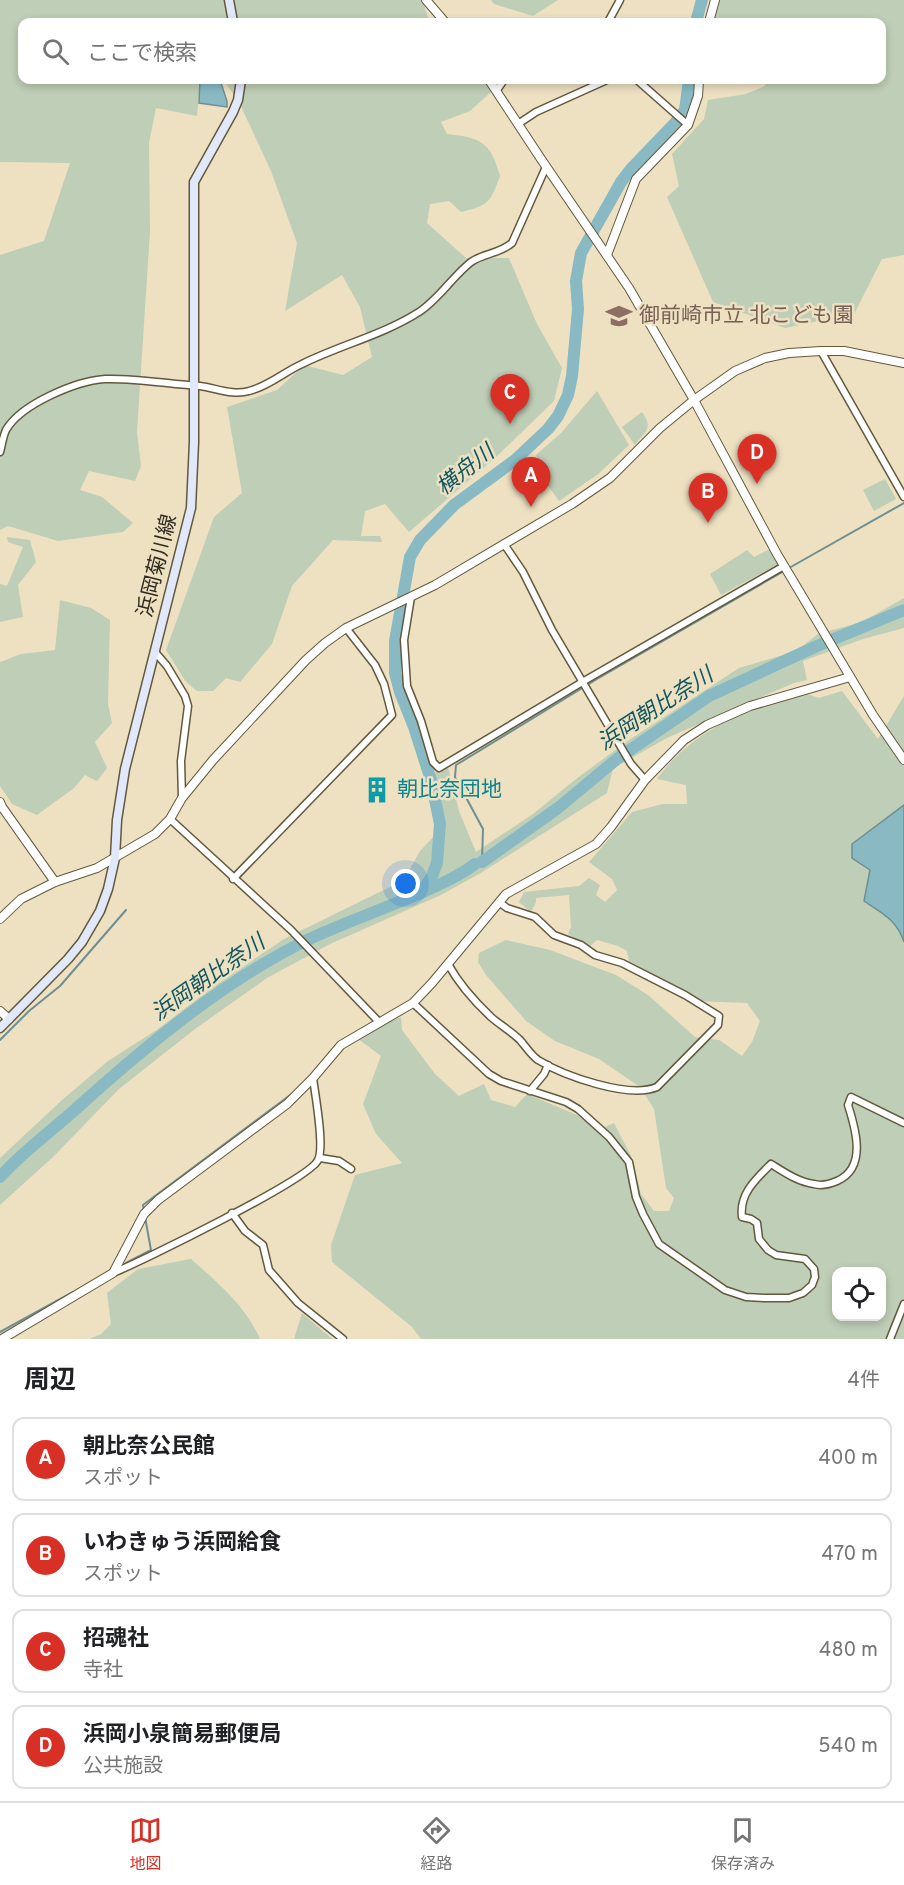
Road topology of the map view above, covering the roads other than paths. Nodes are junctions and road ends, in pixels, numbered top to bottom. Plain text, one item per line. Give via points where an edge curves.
1 (229, 0) edge
2 (426, 0) edge
3 (620, 0) edge
4 (715, 0) edge
5 (232, 18) edge
6 (442, 18) edge
7 (610, 18) edge
8 (710, 18) edge
9 (240, 84) edge
10 (492, 84) edge
11 (501, 84) edge
12 (598, 84) edge
13 (642, 84) edge
14 (699, 84) edge
15 (497, 90) junction
16 (518, 124) junction
17 (688, 125) junction
18 (546, 167) junction
19 (607, 255) junction
20 (821, 351) junction
21 (904, 363) edge
22 (193, 386) junction
23 (694, 400) junction
24 (0, 452) edge
25 (904, 496) edge
26 (504, 544) junction
27 (786, 569) junction
28 (411, 597) junction
29 (346, 628) junction
30 (155, 652) junction
31 (850, 677) junction
32 (585, 684) junction
33 (904, 760) edge
34 (645, 780) junction
35 (182, 798) junction
36 (0, 802) edge
37 (170, 819) junction
38 (115, 858) junction
39 (232, 879) junction
40 (55, 882) junction
41 (499, 902) junction
42 (0, 919) edge
43 (448, 964) junction
44 (413, 1003) junction
45 (0, 1011) edge
46 (9, 1019) junction
47 (379, 1022) junction
48 (0, 1028) edge
49 (548, 1065) junction
50 (313, 1078) junction
51 (530, 1091) junction
52 (904, 1123) edge
53 (320, 1158) junction
54 (351, 1169) dead end
55 (232, 1214) junction
56 (113, 1273) junction
57 (904, 1304) edge
58 (13, 1336) edge
59 (2, 1339) edge
60 (343, 1339) edge
61 (890, 1339) edge

1 - 5 main road
2 - 6 street
3 - 7 street
4 - 8 street
9 - 22 main road, 浜岡菊川線 via 233,112 194,182
10 - 15 street
11 - 15 street
12 - 16 street
13 - 17 street
14 - 17 street
15 - 16 street
16 - 18 street
17 - 19 street via 636,179
18 - 19 street
18 - 22 street via 512,243 470,263 420,312 250,391 235,393
19 - 23 street
20 - 21 street via 844,351
20 - 23 street via 765,358 735,371
20 - 25 street
22 - 24 street via 101,379 53,394 26,408 6,431
22 - 30 main road, 浜岡菊川線 via 191,508
23 - 26 street via 610,478
23 - 27 street
26 - 28 street
26 - 32 street
27 - 31 street
27 - 32 street
28 - 29 street
28 - 32 street via 404,640 407,686 433,762 439,768
29 - 35 street via 306,660
29 - 39 street via 375,665 392,715
30 - 35 street via 188,706 181,761
30 - 38 main road, 浜岡菊川線 via 125,769
31 - 33 street
31 - 34 street via 731,713 684,740
32 - 34 street via 631,765
34 - 41 street via 596,844 525,882
35 - 37 street
36 - 40 street
37 - 38 street via 155,834
37 - 39 street
38 - 40 street
38 - 46 main road, 浜岡菊川線 via 94,924 68,959
39 - 47 street via 291,930
40 - 42 street via 21,898
41 - 43 street
41 - 49 street via 535,917 554,935 581,945 594,955 622,963 719,1017 718,1025 681,1064 649,1090 610,1088
43 - 44 street
43 - 49 street via 460,985 491,1017
44 - 47 street
44 - 51 street via 489,1074
45 - 46 street
46 - 48 main road, 浜岡菊川線
47 - 50 street via 341,1045
49 - 51 street
50 - 53 street via 319,1111
50 - 56 street via 287,1104 158,1200 141,1219
51 - 52 street via 566,1102 609,1137 629,1162 636,1197 659,1244 725,1290 746,1297 789,1298 803,1293 815,1276 805,1259 768,1250 759,1239 757,1223 742,1217 748,1188 771,1164 813,1184 834,1182 851,1171 857,1149 848,1106 851,1097
53 - 54 street via 339,1161
53 - 55 street via 296,1178
55 - 56 street
55 - 60 street via 263,1245 269,1270 298,1303
56 - 58 street
57 - 61 street
58 - 59 street

